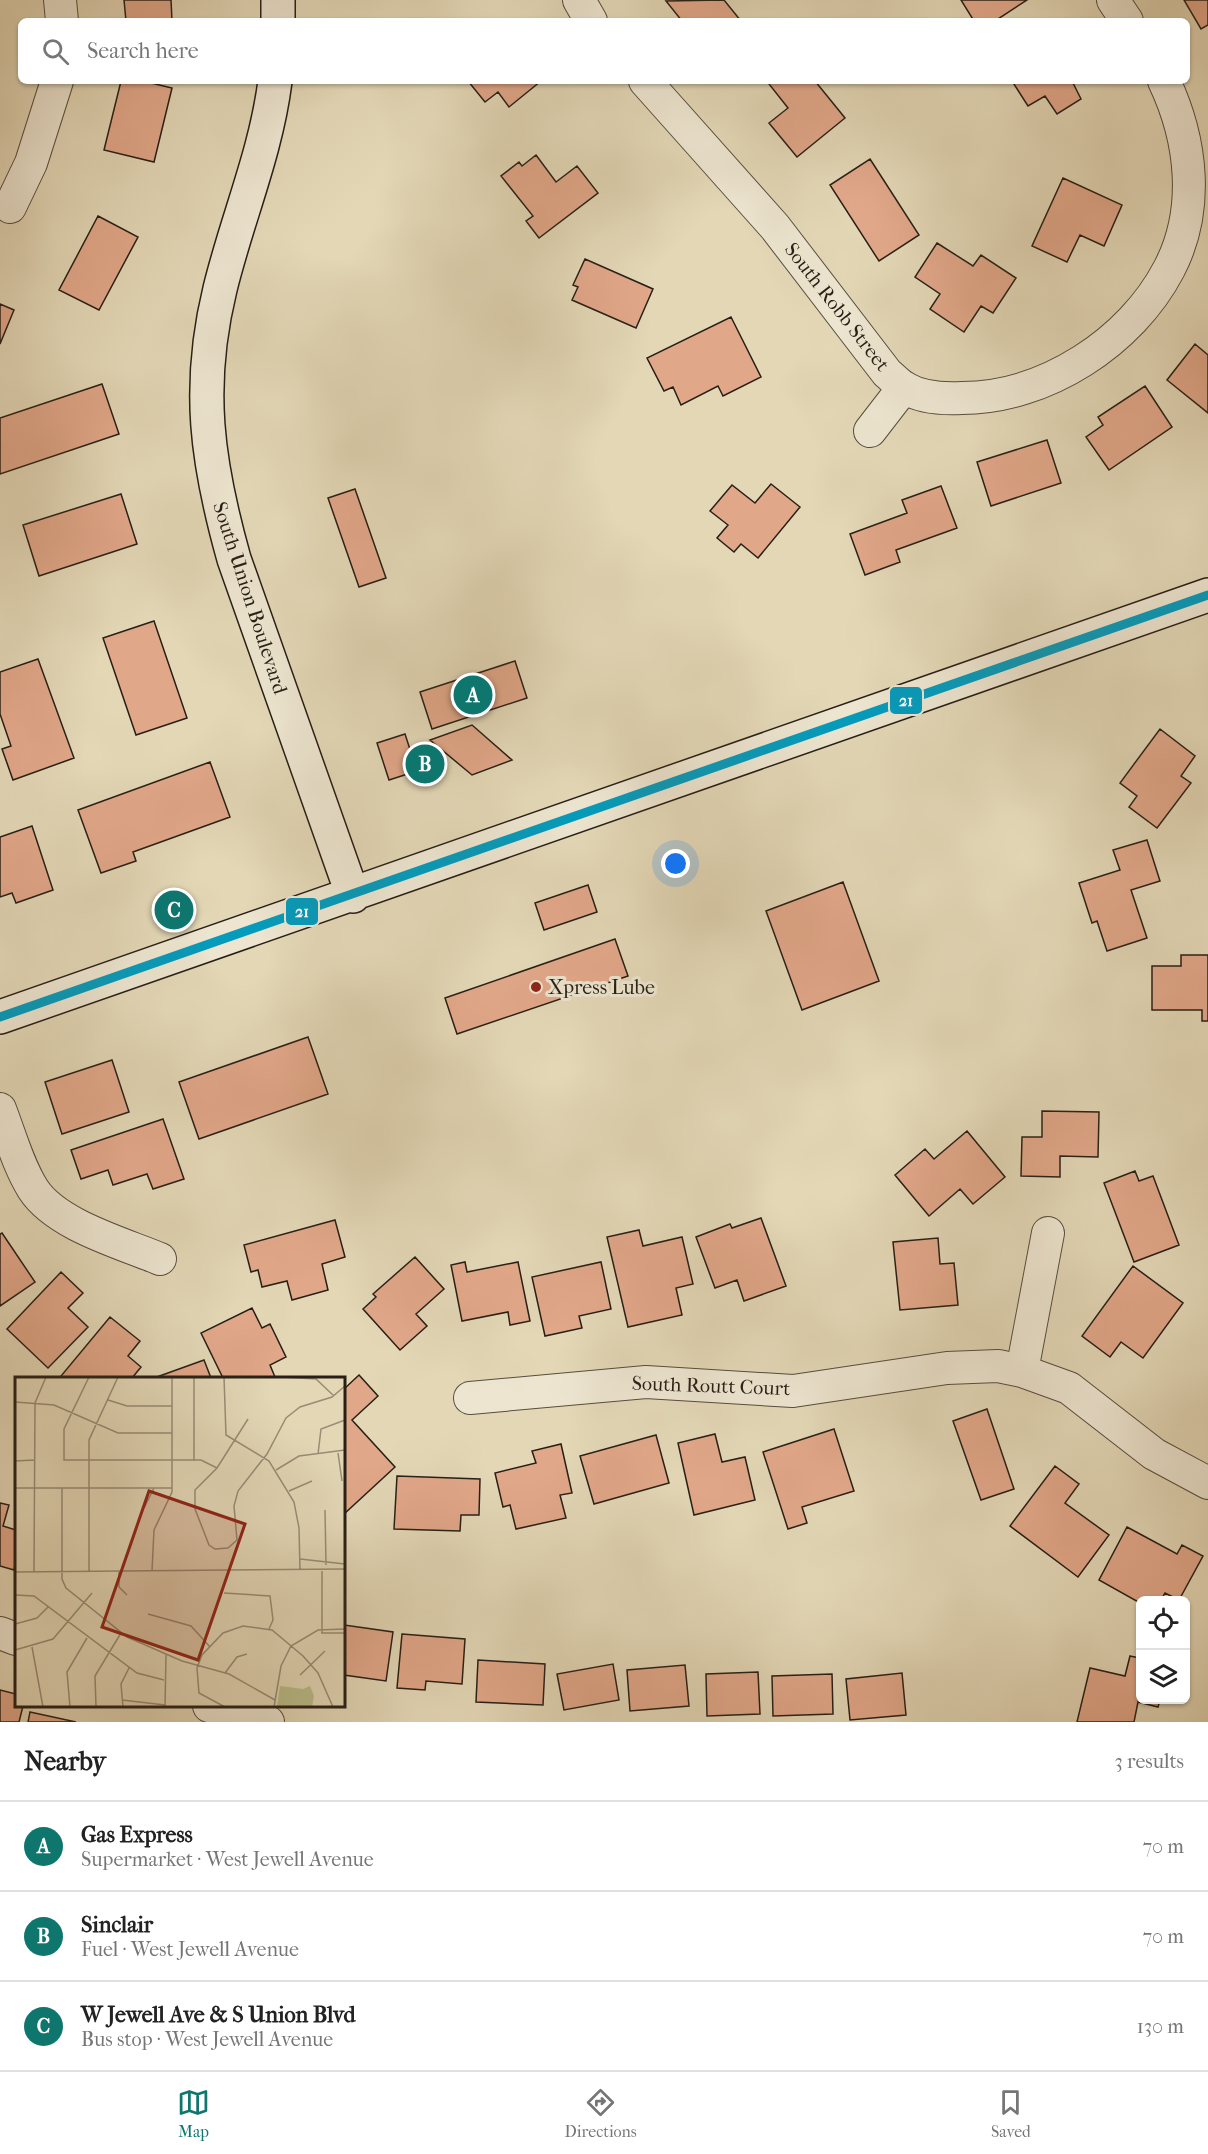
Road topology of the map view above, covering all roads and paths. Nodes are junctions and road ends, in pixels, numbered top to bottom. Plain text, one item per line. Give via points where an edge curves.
1 (60, 0) edge
2 (278, 0) edge
3 (579, 0) edge
4 (1113, 0) edge
5 (62, 18) edge
6 (278, 18) edge
7 (589, 18) edge
8 (1125, 18) edge
9 (56, 84) edge
10 (274, 84) edge
11 (648, 84) edge
12 (1165, 84) edge
13 (1197, 152) edge
14 (10, 207) dead end
15 (904, 387) junction
16 (870, 431) dead end
17 (1208, 595) edge
18 (353, 896) junction
19 (0, 1017) edge
20 (0, 1108) edge
21 (1048, 1233) dead end
22 (160, 1259) dead end
23 (1022, 1371) junction
24 (470, 1398) dead end
25 (1208, 1483) edge
26 (0, 1633) edge
27 (15, 1639) edge
28 (212, 1707) edge
29 (251, 1720) edge

1 - 5 street
2 - 6 main road
3 - 7 street
4 - 8 street
9 - 14 street via 31,163
10 - 18 main road, South Union Boulevard via 263,146 212,323 206,386 209,450 234,559
11 - 15 street, South Robb Street via 775,227 867,349
12 - 13 street, South Robb Street
13 - 15 street, South Robb Street via 1188,212 1170,268 1155,293 1115,337 1063,371 1014,391 950,399
15 - 16 street
17 - 18 main road
18 - 19 main road
20 - 22 street via 26,1176 42,1201 71,1221
21 - 23 street
23 - 24 street, South Routt Court via 974,1365 793,1390 646,1382
23 - 25 street, South Routt Court via 1069,1388 1155,1454
26 - 27 street
28 - 29 street

